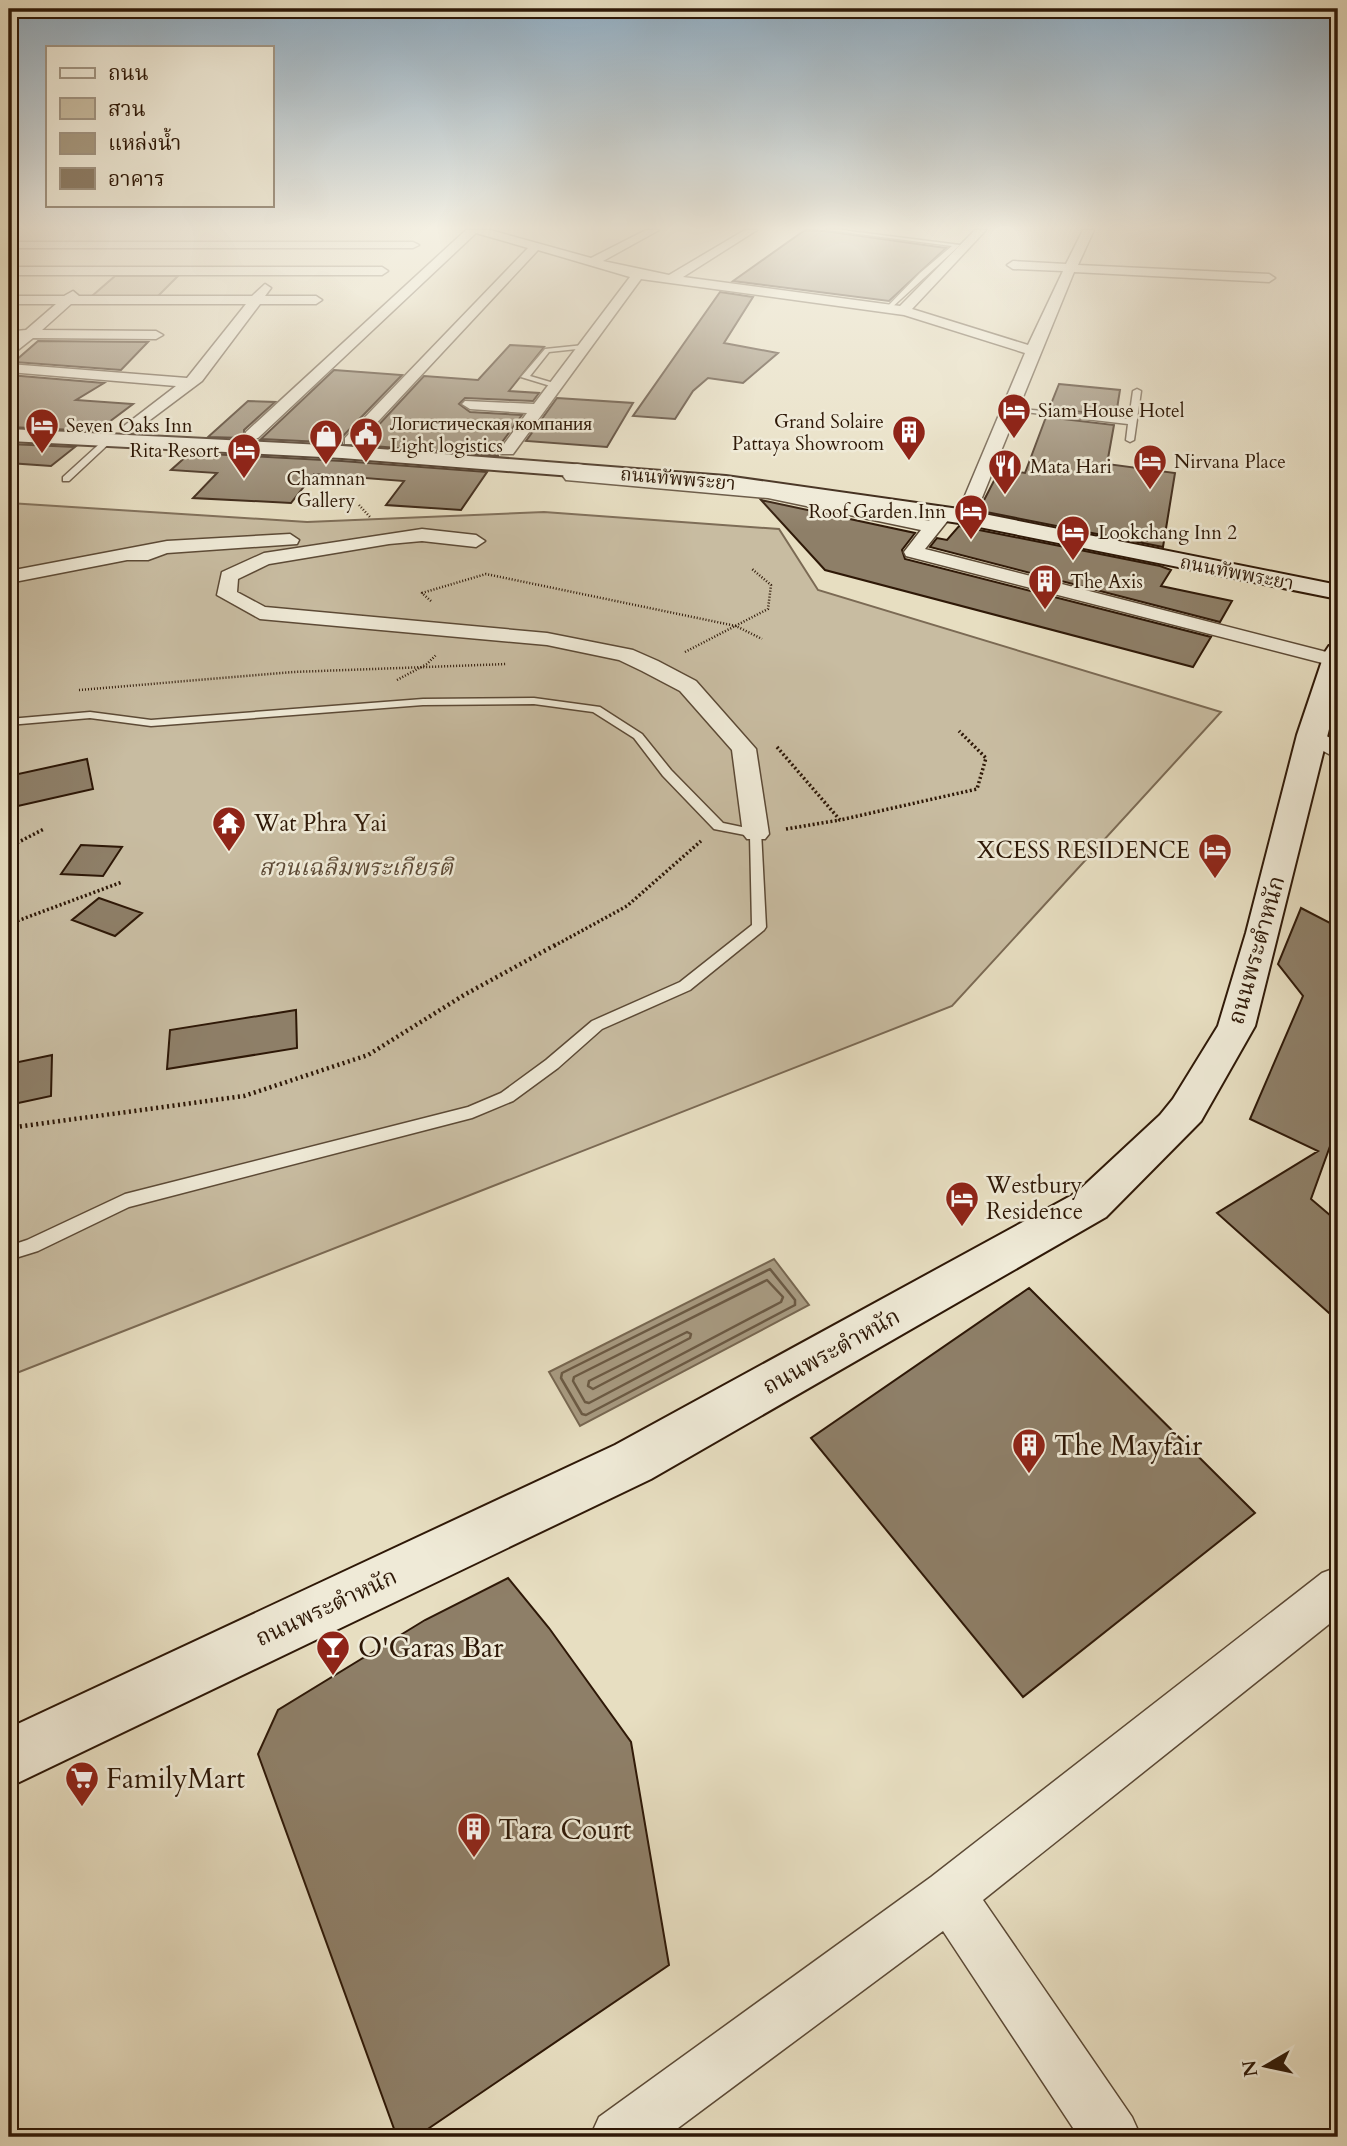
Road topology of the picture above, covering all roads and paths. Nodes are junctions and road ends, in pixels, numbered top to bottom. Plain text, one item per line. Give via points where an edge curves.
1 (33, 330) edge
2 (234, 330) edge
3 (365, 330) edge
4 (454, 330) edge
5 (597, 330) edge
6 (968, 330) edge
7 (1036, 330) edge
8 (9, 334) edge
9 (29, 334) junction
10 (156, 335) dead end
11 (584, 347) junction
12 (1034, 351) junction
13 (9, 353) edge
14 (9, 368) edge
15 (190, 383) junction
16 (554, 386) junction
17 (1137, 391) dead end
18 (470, 404) dead end
19 (538, 409) junction
20 (1011, 410) junction
21 (1133, 422) junction
22 (9, 424) edge
23 (119, 434) junction
24 (9, 435) edge
25 (252, 435) junction
26 (1129, 440) dead end
27 (351, 441) junction
28 (507, 451) junction
29 (66, 479) dead end
30 (971, 505) junction
31 (939, 520) junction
32 (389, 538) junction
33 (476, 541) dead end
34 (128, 554) junction
35 (215, 568) junction
36 (752, 569) dead end
37 (486, 574) dead end
38 (1338, 576) edge
39 (9, 577) edge
40 (1338, 592) edge
41 (736, 626) junction
42 (762, 639) dead end
43 (1337, 657) edge
44 (511, 664) dead end
45 (650, 666) junction
46 (76, 691) dead end
47 (9, 722) edge
48 (958, 731) dead end
49 (770, 740) dead end
50 (1325, 743) edge
51 (840, 820) junction
52 (719, 826) junction
53 (44, 829) dead end
54 (755, 834) junction
55 (9, 847) edge
56 (122, 882) dead end
57 (9, 924) edge
58 (9, 1128) edge
59 (9, 1253) edge
60 (1338, 1589) edge
61 (9, 1758) edge
62 (949, 1895) junction
63 (619, 2137) edge
64 (1112, 2137) edge

1 - 9 street
2 - 15 street
3 - 25 street
4 - 27 street
5 - 11 street
6 - 12 street
7 - 12 street
8 - 9 street
9 - 10 street
9 - 13 street
11 - 16 street
11 - 16 lane via 547,350 525,377
12 - 20 street
14 - 15 street
15 - 23 street
16 - 19 street
17 - 21 lane
18 - 19 street
19 - 28 street
20 - 21 lane
20 - 30 street
21 - 26 lane
22 - 23 main road, ถนนทัพพระยา
23 - 24 main road, ถนนทัพพระยา
23 - 25 main road, ถนนทัพพระยา
23 - 29 lane
23 - 31 main road, ถนนทัพพระยา via 739,484
25 - 27 main road, ถนนทัพพระยา
27 - 28 main road, ถนนทัพพระยา
28 - 30 main road, ถนนทัพพระยา via 732,471
30 - 38 main road, ถนนทัพพระยา
31 - 40 main road, ถนนทัพพระยา
31 - 43 street via 913,552
32 - 33 street
32 - 34 street via 181,546
32 - 35 street
34 - 35 street via 169,555
34 - 39 street
35 - 45 street via 227,595 260,613 547,639 625,655
36 - 41 path via 771,585 768,609
37 - 41 path
41 - 42 path
41 - 45 path
43 - 50 main road, ถนนพระตำหนัก
44 - 46 path via 427,664 210,677
45 - 54 street via 688,686 744,750
47 - 52 lane via 90,715 151,723 423,702 534,701 596,709 638,736
48 - 51 path via 986,758 977,789
49 - 51 path
50 - 61 main road, ถนนพระตำหนัก via 1236,1026 1181,1118 1091,1205 633,1462
51 - 54 path
52 - 54 lane
52 - 58 path via 627,906 464,995 368,1055 244,1096
53 - 55 path
54 - 59 lane via 759,927 685,986 597,1025 507,1097 472,1112 125,1201
56 - 57 path
60 - 62 street
62 - 63 street
62 - 64 street

